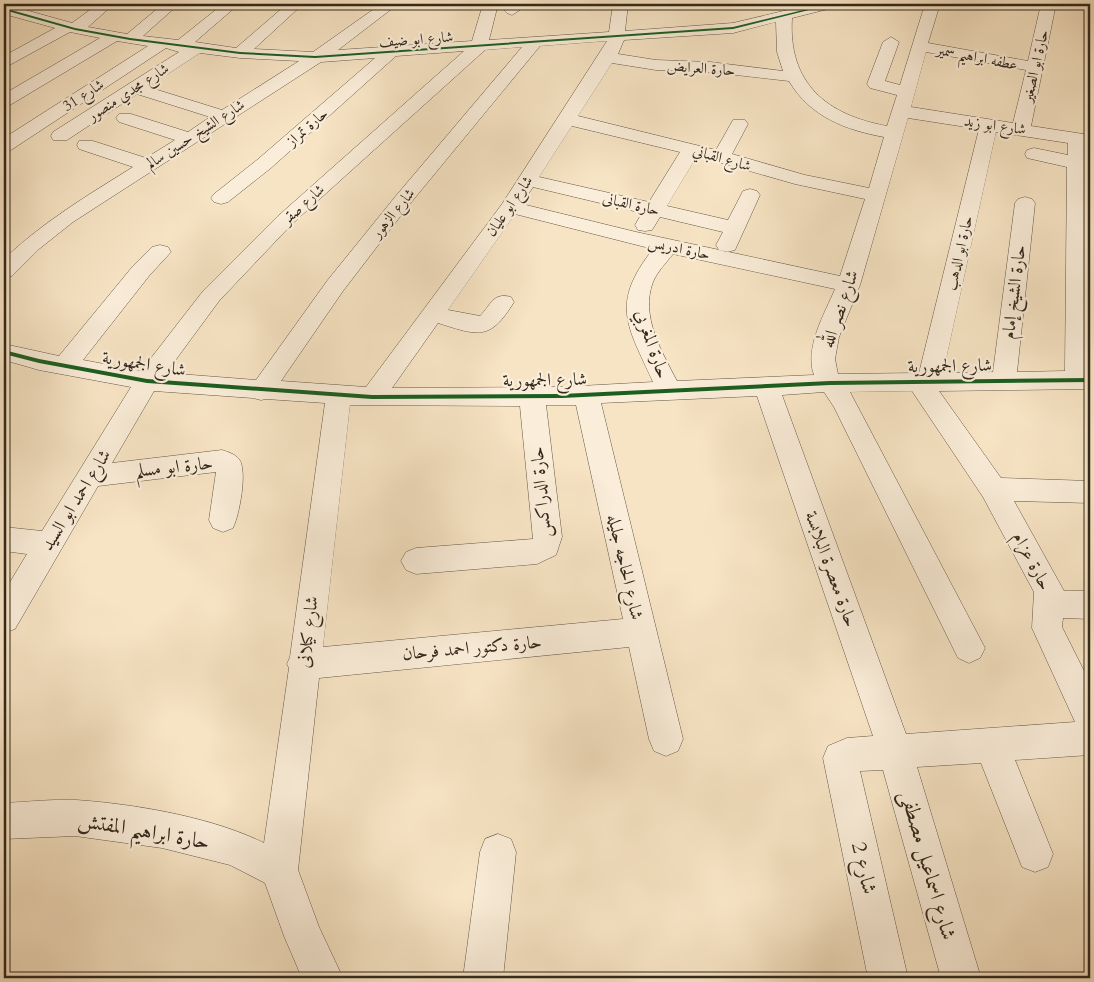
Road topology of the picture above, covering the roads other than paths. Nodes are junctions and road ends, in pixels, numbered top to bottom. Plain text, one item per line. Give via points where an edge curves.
1 (35, 4) edge
2 (107, 4) edge
3 (172, 4) edge
4 (232, 4) edge
5 (296, 4) edge
6 (390, 4) edge
7 (490, 4) edge
8 (620, 4) edge
9 (831, 4) edge
10 (932, 4) edge
11 (1049, 4) edge
12 (4, 9) edge
13 (21, 15) junction
14 (784, 16) junction
15 (4, 26) edge
16 (71, 28) junction
17 (618, 37) junction
18 (122, 38) junction
19 (890, 42) dead end
20 (534, 43) junction
21 (162, 44) junction
22 (919, 46) junction
23 (479, 47) junction
24 (188, 48) junction
25 (240, 53) junction
26 (390, 53) junction
27 (315, 57) junction
28 (608, 57) junction
29 (4, 63) edge
30 (1035, 68) junction
31 (794, 77) junction
32 (135, 88) junction
33 (4, 101) edge
34 (899, 112) junction
35 (224, 116) junction
36 (125, 118) dead end
37 (567, 119) junction
38 (738, 124) dead end
39 (989, 124) junction
40 (1021, 128) junction
41 (60, 136) dead end
42 (190, 138) junction
43 (1084, 139) edge
44 (86, 145) dead end
45 (4, 146) edge
46 (692, 149) junction
47 (1034, 154) dead end
48 (721, 157) junction
49 (1077, 163) junction
50 (147, 165) junction
51 (528, 180) junction
52 (750, 195) dead end
53 (877, 196) junction
54 (221, 198) dead end
55 (1025, 202) dead end
56 (510, 207) junction
57 (654, 210) junction
58 (734, 228) junction
59 (4, 239) edge
60 (636, 239) junction
61 (32, 244) junction
62 (667, 246) junction
63 (160, 252) dead end
64 (721, 257) junction
65 (4, 271) edge
66 (849, 286) junction
67 (503, 302) dead end
68 (433, 313) junction
69 (4, 352) edge
70 (65, 366) junction
71 (1084, 380) edge
72 (147, 381) junction
73 (1004, 381) junction
74 (924, 382) junction
75 (830, 383) junction
76 (766, 386) junction
77 (261, 391) junction
78 (669, 391) junction
79 (339, 395) junction
80 (586, 395) junction
81 (532, 396) junction
82 (372, 397) junction
83 (92, 476) junction
84 (993, 489) junction
85 (1090, 492) edge
86 (222, 520) dead end
87 (4, 539) edge
88 (49, 544) junction
89 (416, 561) dead end
90 (1052, 604) junction
91 (1090, 605) edge
92 (4, 619) edge
93 (640, 632) junction
94 (970, 648) dead end
95 (303, 664) junction
96 (1090, 718) edge
97 (1090, 738) edge
98 (666, 739) dead end
99 (992, 746) junction
100 (896, 751) junction
101 (4, 821) edge
102 (498, 852) dead end
103 (1035, 854) dead end
104 (279, 870) junction
105 (323, 978) edge
106 (484, 978) edge
107 (888, 978) edge
108 (961, 978) edge

1 - 13 street
2 - 16 street
3 - 18 street
4 - 24 street, شارع مجدي منصور
5 - 25 street
6 - 27 street, شارع الشيخ حسين سالم via 352,34
7 - 23 street
8 - 17 street, شارع ابو عليان
9 - 14 street, شارع ابو ضيف
10 - 22 street, شارع نصر الله
11 - 30 street, حارة ابو الصغير
12 - 13 street, شارع ابو ضيف
13 - 15 street
13 - 16 street, شارع ابو ضيف
14 - 17 street, شارع ابو ضيف via 733,28
14 - 31 street via 782,44
16 - 18 street, شارع ابو ضيف
16 - 29 street
17 - 20 street, شارع ابو ضيف
17 - 28 street, شارع ابو عليان
18 - 21 street, شارع ابو ضيف
18 - 33 street
19 - 34 street via 876,84
20 - 23 street, شارع ابو ضيف
20 - 77 street, شارع الزهور via 335,286
21 - 24 street, شارع ابو ضيف
21 - 45 street, شارع 31
22 - 30 street, عطفه ابراهيم سمير
22 - 34 street, شارع نصر الله
23 - 26 street, شارع ابو ضيف
23 - 72 street, شارع صقر via 260,244 205,303
24 - 25 street, شارع ابو ضيف
24 - 32 street, شارع مجدي منصور
25 - 27 street, شارع ابو ضيف
26 - 27 street, شارع ابو ضيف
26 - 54 street, حارة تمراز
27 - 35 street, شارع الشيخ حسين سالم
28 - 31 street, حارة العرايض via 656,65 710,67
28 - 37 street, شارع ابو عليان
30 - 40 street, حارة ابو الصغير
31 - 34 street via 804,93 814,101 854,125
32 - 35 street
32 - 41 street, شارع مجدي منصور
34 - 39 street, شارع ابو زيد
34 - 53 street, شارع نصر الله
35 - 42 street, شارع الشيخ حسين سالم
36 - 42 street
37 - 46 street, شارع القباني
37 - 51 street, شارع ابو عليان
38 - 48 street
39 - 40 street, شارع ابو زيد
39 - 74 street, حارة ابو الدهب
40 - 43 street, شارع ابو زيد
42 - 50 street, شارع الشيخ حسين سالم
43 - 49 street
44 - 50 street
46 - 48 street, شارع القباني
46 - 57 street
47 - 49 street
48 - 53 street, شارع القباني via 802,180
49 - 71 street
50 - 61 street, شارع الشيخ حسين سالم
51 - 56 street, شارع ابو عليان
51 - 57 street, حارة القبانى
52 - 58 street
53 - 66 street, شارع نصر الله
55 - 73 street, حارة الشيخ إمام
56 - 60 street, حارة ادريس
56 - 68 street, شارع ابو عليان
57 - 58 street, حارة القبانى
57 - 60 street
58 - 64 street
59 - 61 street
60 - 62 street, حارة ادريس
61 - 65 street, شارع الشيخ حسين سالم
62 - 64 street, حارة ادريس
62 - 78 street, حارة المغربي via 642,282 637,299 638,316
63 - 70 street
64 - 66 street, حارة ادريس
66 - 75 street, شارع نصر الله via 823,358
67 - 68 street via 489,321 479,326
68 - 82 street, شارع ابو عليان
69 - 70 street, شارع الجمهورية
70 - 72 street, شارع الجمهورية
71 - 73 street, شارع الجمهورية
72 - 77 street, شارع الجمهورية
72 - 83 street, شارع احمد ابو السيد
73 - 74 street, شارع الجمهورية
74 - 75 street, شارع الجمهورية
74 - 84 street, حارة عزام
75 - 76 street, شارع الجمهورية
75 - 94 street, شارع نصر الله via 844,402
76 - 78 street, شارع الجمهورية
76 - 100 street, حارة معصرة البلابسة
77 - 79 street, شارع الجمهورية
78 - 80 street, شارع الجمهورية
79 - 82 street, شارع الجمهورية
79 - 95 street, شارع كيلانى
80 - 81 street, شارع الجمهورية
80 - 93 street, شارع الحاجه جليله
81 - 82 street, شارع الجمهورية
81 - 89 street, حارة الدراكس via 548,537 546,546 537,551
83 - 86 street, حارة ابو مسلم via 222,461 230,470
83 - 88 street, شارع احمد ابو السيد
84 - 85 street
84 - 90 street, حارة عزام via 1049,590
87 - 88 street
88 - 92 street, شارع احمد ابو السيد
90 - 91 street
90 - 96 street, حارة عزام via 1046,617 1047,628
93 - 95 street, حارة دكتور احمد فرحان
93 - 98 street, شارع الحاجه جليله
95 - 104 street, شارع كيلانى
97 - 99 street
99 - 100 street
99 - 103 street
100 - 107 street, شارع 2 via 840,758
100 - 108 street, شارع اسماعيل مصطفى
101 - 104 street, حارة ابراهيم المفتش via 75,818 162,830 235,848
102 - 106 street
104 - 105 street via 303,936

